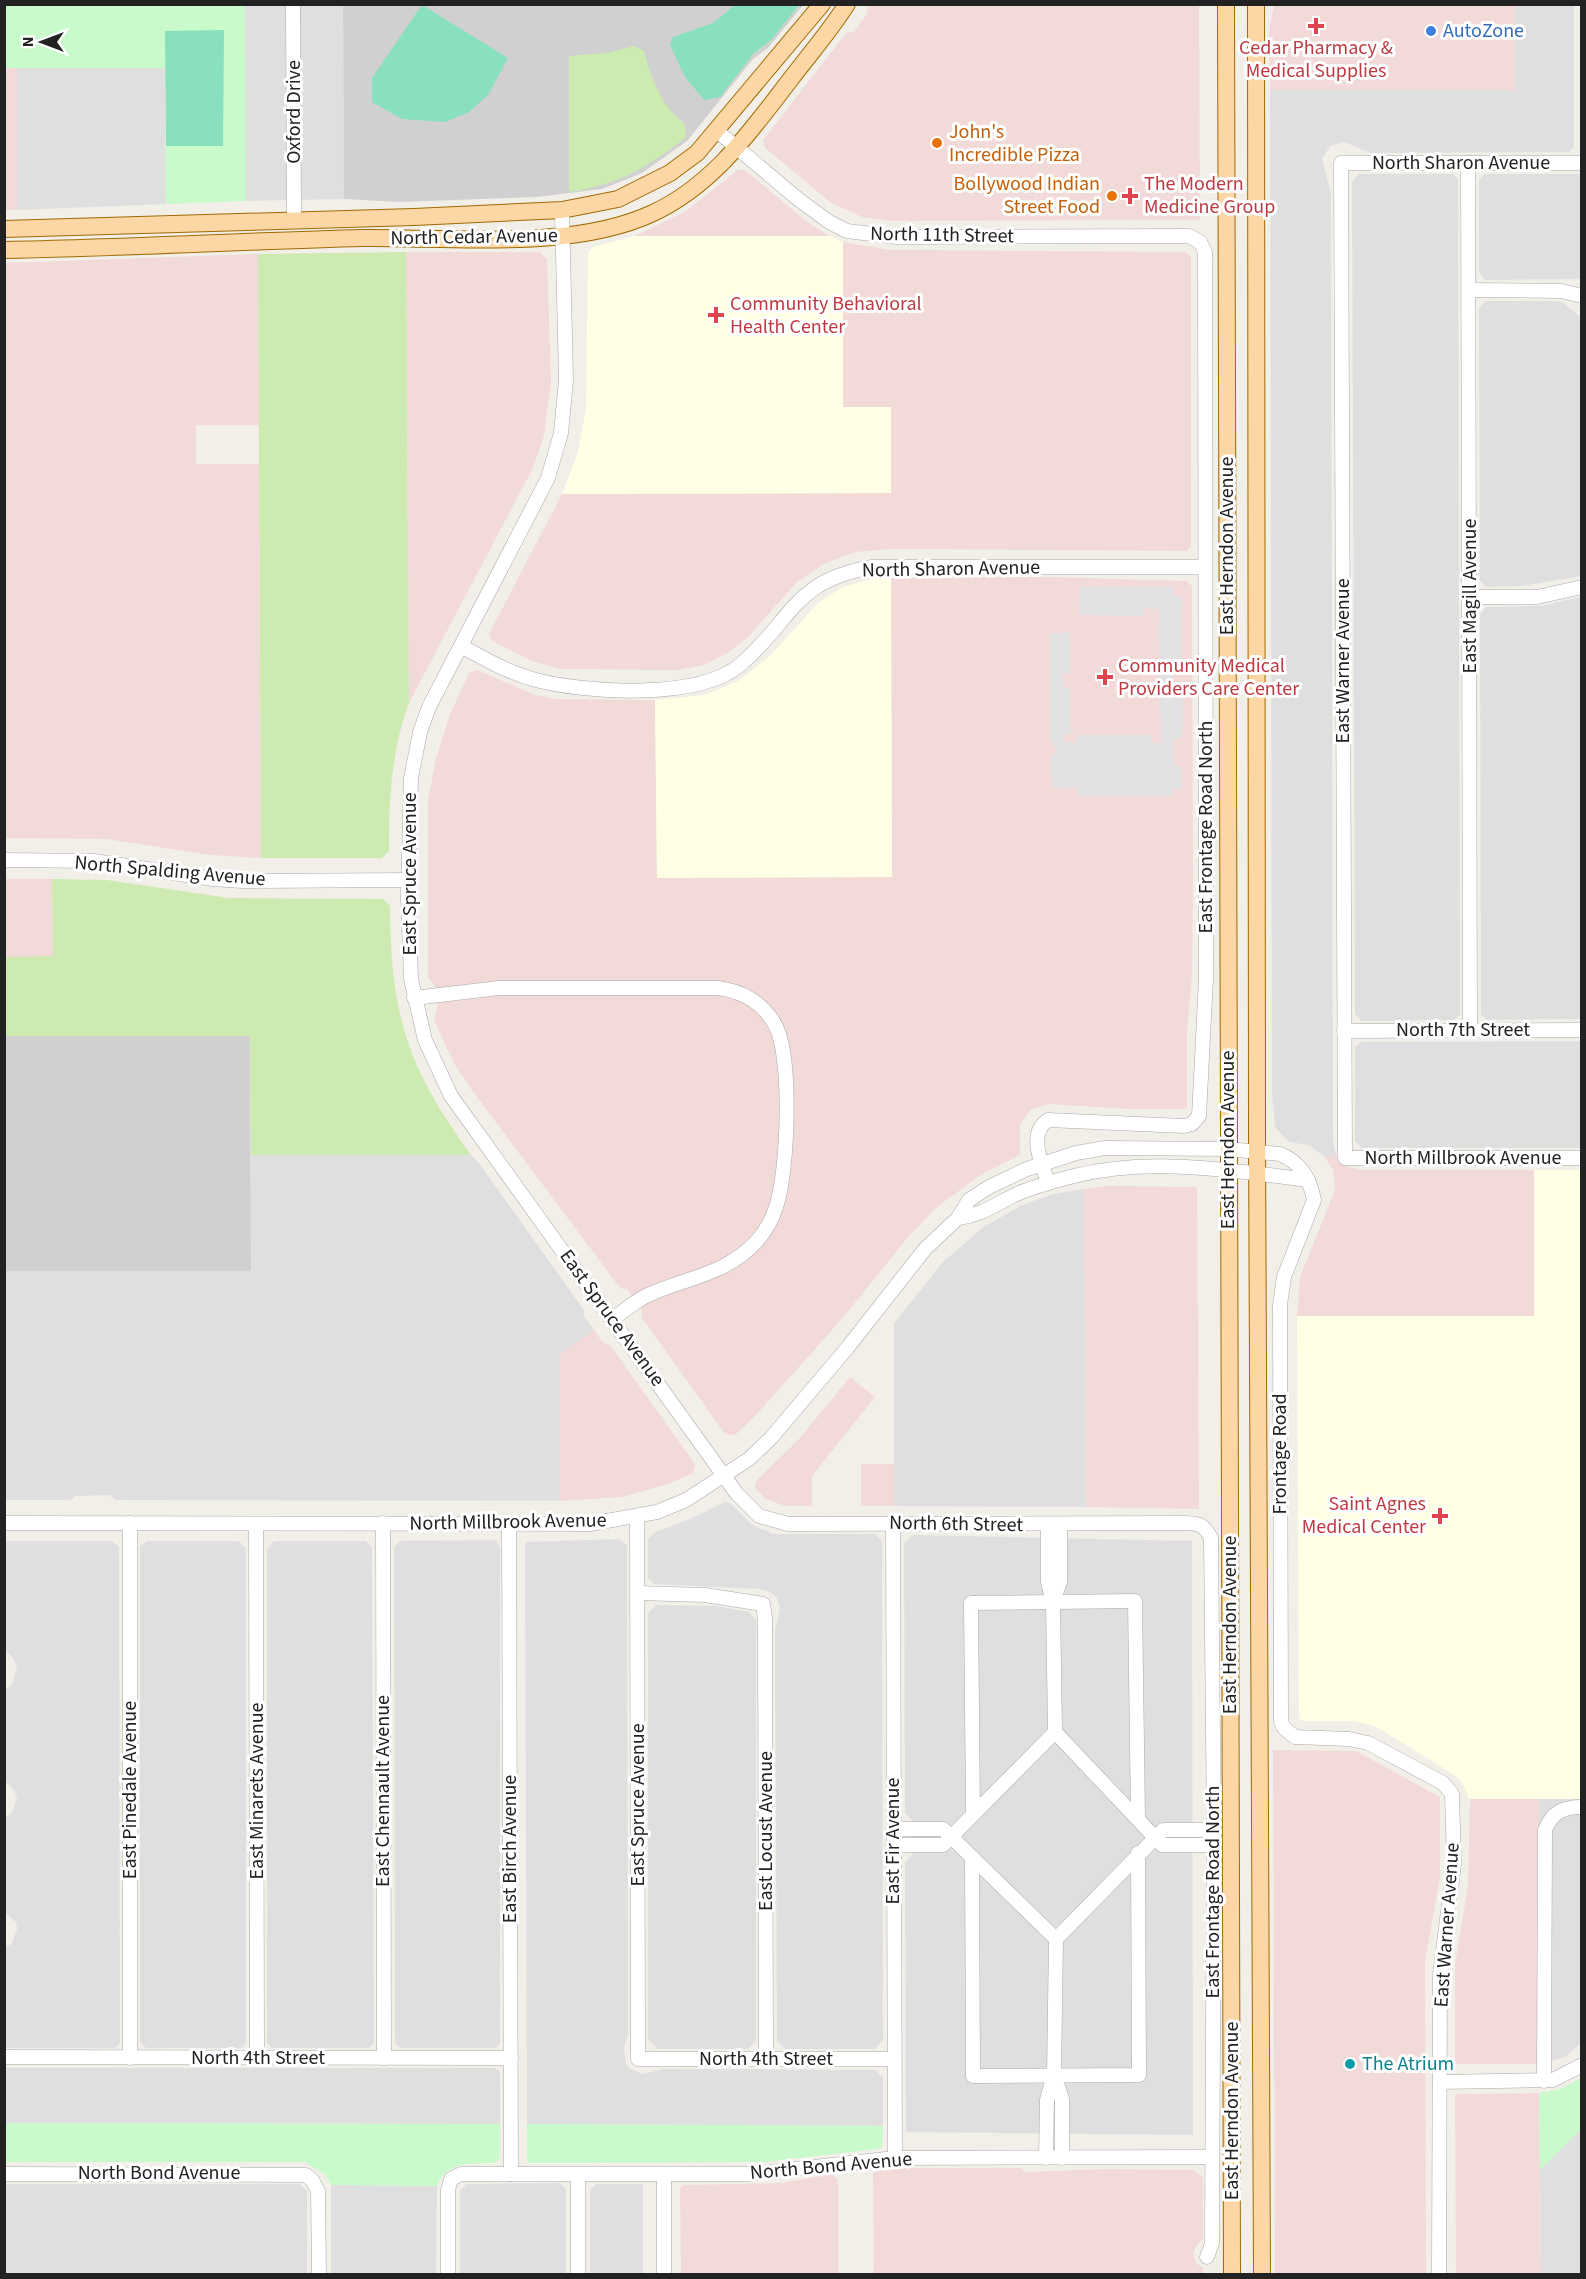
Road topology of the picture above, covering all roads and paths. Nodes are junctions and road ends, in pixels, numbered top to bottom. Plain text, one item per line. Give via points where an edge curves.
1 (293, 4) edge
2 (822, 4) edge
3 (847, 4) edge
4 (1226, 4) edge
5 (1256, 4) edge
6 (717, 131) junction
7 (738, 148) junction
8 (1341, 163) joint
9 (1468, 163) junction
10 (1581, 163) edge
11 (562, 210) junction
12 (294, 219) junction
13 (4, 229) edge
14 (564, 236) junction
15 (202, 242) junction
16 (1200, 242) joint
17 (4, 250) edge
18 (1469, 290) junction
19 (1581, 296) edge
20 (1205, 567) junction
21 (1581, 587) edge
22 (1471, 597) junction
23 (461, 646) junction
24 (4, 860) edge
25 (408, 880) junction
26 (414, 998) junction
27 (1470, 1029) junction
28 (1581, 1030) edge
29 (1344, 1031) junction
30 (1228, 1149) junction
31 (1257, 1151) junction
32 (1345, 1158) joint
33 (1581, 1158) edge
34 (1042, 1164) junction
35 (1228, 1170) junction
36 (1257, 1173) junction
37 (1308, 1180) junction
38 (1048, 1183) junction
39 (958, 1218) junction
40 (613, 1319) junction
41 (726, 1476) junction
42 (637, 1516) junction
43 (4, 1523) edge
44 (130, 1523) junction
45 (383, 1523) junction
46 (893, 1523) junction
47 (256, 1524) junction
48 (509, 1524) junction
49 (1054, 1525) junction
50 (1205, 1527) joint
51 (638, 1593) junction
52 (1053, 1602) junction
53 (1055, 1732) junction
54 (1288, 1733) joint
55 (1581, 1807) edge
56 (973, 1814) junction
57 (1138, 1817) junction
58 (893, 1829) junction
59 (1214, 1830) junction
60 (951, 1837) junction
61 (1154, 1838) junction
62 (893, 1845) junction
63 (1214, 1845) junction
64 (1138, 1853) junction
65 (972, 1857) junction
66 (1056, 1939) junction
67 (4, 2057) edge
68 (130, 2058) junction
69 (257, 2058) junction
70 (384, 2058) junction
71 (511, 2058) junction
72 (638, 2059) joint
73 (766, 2059) junction
74 (894, 2059) junction
75 (1581, 2065) edge
76 (1054, 2075) junction
77 (1544, 2081) junction
78 (1440, 2082) junction
79 (1046, 2157) junction
80 (1062, 2157) junction
81 (1212, 2157) junction
82 (894, 2158) junction
83 (4, 2174) edge
84 (511, 2174) junction
85 (578, 2175) junction
86 (664, 2175) junction
87 (1207, 2257) dead end
88 (319, 2274) edge
89 (448, 2274) edge
90 (578, 2274) edge
91 (664, 2274) edge
92 (1232, 2274) edge
93 (1262, 2274) edge
94 (1439, 2274) edge

1 - 12 street, Oxford Drive
2 - 6 main road, North Cedar Avenue
3 - 7 main road, North Cedar Avenue
4 - 30 main road, East Herndon Avenue
5 - 31 main road, East Herndon Avenue
6 - 7 street, North 11th Street
6 - 11 main road, North Cedar Avenue via 697,153 642,189 618,200
7 - 14 main road, North Cedar Avenue via 694,188 654,213 602,231
7 - 16 street, North 11th Street via 798,199 847,231 897,237 1189,236
8 - 9 street, North Sharon Avenue
8 - 29 street, East Warner Avenue
9 - 10 street, North Sharon Avenue
9 - 18 street, East Magill Avenue
11 - 12 main road, North Cedar Avenue
11 - 14 street, East Spruce Avenue
12 - 13 main road, North Cedar Avenue
12 - 15 main road via 280,228 214,231
14 - 15 main road, North Cedar Avenue
14 - 23 street, East Spruce Avenue via 566,380 561,433 548,478
15 - 17 main road, North Cedar Avenue
16 - 20 street, East Frontage Road North via 1205,252
18 - 19 street via 1561,291
18 - 22 street, East Magill Avenue
20 - 23 street, North Sharon Avenue via 872,567 848,572 823,581 801,597 739,666 710,682 685,688 563,686 508,670
20 - 34 street, East Frontage Road North via 1206,980 1199,1116 1184,1126 1048,1120 1036,1137
21 - 22 street via 1537,597
22 - 27 street, East Magill Avenue
23 - 25 street, East Spruce Avenue via 429,707 416,750 410,789
24 - 25 street, North Spalding Avenue via 94,861 213,879
25 - 26 street, East Spruce Avenue
26 - 40 street, East Spruce Avenue via 425,1040 452,1096
26 - 40 street via 499,988 718,988 748,997 775,1024 784,1059 785,1161 769,1223 756,1242 728,1265 651,1293
27 - 28 street, North 7th Street
27 - 29 street, North 7th Street
29 - 32 street, East Warner Avenue
30 - 31 street, North Millbrook Avenue
30 - 34 street, North Millbrook Avenue via 1105,1148
30 - 35 main road, East Herndon Avenue
31 - 36 main road, East Herndon Avenue
31 - 37 street, North Millbrook Avenue via 1288,1157
32 - 33 street, North Millbrook Avenue
34 - 38 street, East Frontage Road North
34 - 39 street, North Millbrook Avenue via 969,1200
35 - 36 street, North Millbrook Avenue
35 - 38 street, North Millbrook Avenue via 1125,1167
35 - 92 main road, East Herndon Avenue
36 - 37 street, North Millbrook Avenue
36 - 93 main road, East Herndon Avenue
37 - 54 street, Frontage Road via 1313,1206 1284,1277 1280,1305 1281,1722
38 - 39 street, North Millbrook Avenue via 978,1216
39 - 41 street, North Millbrook Avenue via 925,1249 771,1438
40 - 41 street, East Spruce Avenue
41 - 42 street, North Millbrook Avenue via 686,1500
41 - 46 street, North 6th Street via 750,1509 774,1522
42 - 48 street, North Millbrook Avenue via 590,1524
42 - 51 street, East Spruce Avenue
43 - 44 street, North Millbrook Avenue
44 - 47 street, North Millbrook Avenue
44 - 68 street, East Pinedale Avenue
45 - 47 street, North Millbrook Avenue
45 - 48 street, North Millbrook Avenue
45 - 70 street, East Chennault Avenue
46 - 49 street, North 6th Street
46 - 58 street, East Fir Avenue
47 - 69 street, East Minarets Avenue
48 - 71 street, East Birch Avenue
49 - 50 street, North 6th Street via 1198,1523
49 - 52 street via 1048,1582
50 - 59 street, East Frontage Road North via 1211,1538
51 - 72 street, East Spruce Avenue
51 - 73 street, East Locust Avenue via 705,1595 763,1604
52 - 53 street
52 - 56 street via 971,1603
52 - 57 street via 1135,1601
53 - 56 street
53 - 57 street
54 - 78 street, East Warner Avenue via 1307,1738 1361,1740 1450,1790 1454,1864 1440,1975
55 - 77 street via 1562,1809 1545,1830
56 - 60 street
57 - 61 street
58 - 60 street via 943,1829
58 - 62 street, East Fir Avenue
59 - 61 street via 1162,1830
59 - 63 street, East Frontage Road North
60 - 62 street via 943,1845
60 - 65 street
61 - 63 street via 1162,1845
61 - 64 street
62 - 74 street, East Fir Avenue
63 - 81 street, East Frontage Road North
64 - 66 street
64 - 76 street via 1139,2075
65 - 66 street
65 - 76 street via 973,2076
66 - 76 street
67 - 68 street, North 4th Street
68 - 69 street, North 4th Street
69 - 70 street, North 4th Street
70 - 71 street, North 4th Street
71 - 84 street, East Birch Avenue
72 - 73 street, North 4th Street
73 - 74 street, North 4th Street
74 - 82 street, East Fir Avenue
75 - 77 street via 1564,2076
76 - 79 street via 1047,2100
76 - 80 street via 1062,2099
77 - 78 street
78 - 94 street, East Warner Avenue
79 - 80 street, North Bond Avenue
79 - 82 street, North Bond Avenue
80 - 81 street, North Bond Avenue
81 - 87 street, East Frontage Road North via 1212,2243
82 - 86 street, North Bond Avenue via 767,2174
83 - 88 street, North Bond Avenue via 297,2173 312,2180 318,2191
84 - 85 street, North Bond Avenue
84 - 89 street, North Bond Avenue via 461,2174 452,2179 448,2190
85 - 86 street, North Bond Avenue
85 - 90 street
86 - 91 street

